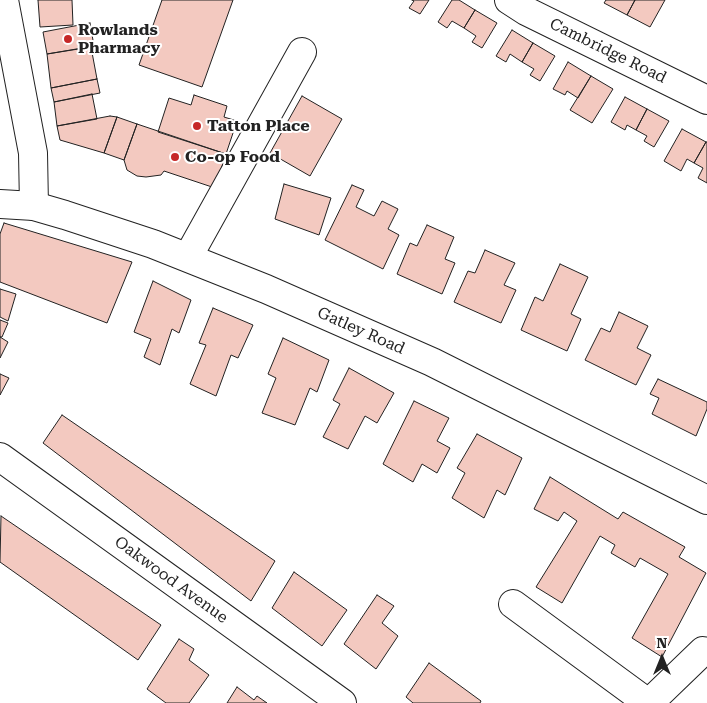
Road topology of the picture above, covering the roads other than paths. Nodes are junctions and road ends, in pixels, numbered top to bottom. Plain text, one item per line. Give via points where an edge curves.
1 (4, 0) edge
2 (509, 0) edge
3 (302, 52) dead end
4 (707, 100) edge
5 (0, 204) edge
6 (34, 206) junction
7 (188, 257) junction
8 (0, 456) edge
9 (707, 500) edge
10 (513, 604) dead end
11 (707, 652) edge
12 (342, 703) edge
13 (648, 703) edge

1 - 6 street via 33,154
2 - 4 street, Cambridge Road
3 - 7 street
5 - 6 street, Gatley Road
6 - 7 street, Gatley Road
7 - 9 street, Gatley Road via 432,362
8 - 12 street, Oakwood Avenue
10 - 13 street
11 - 13 street via 703,651

